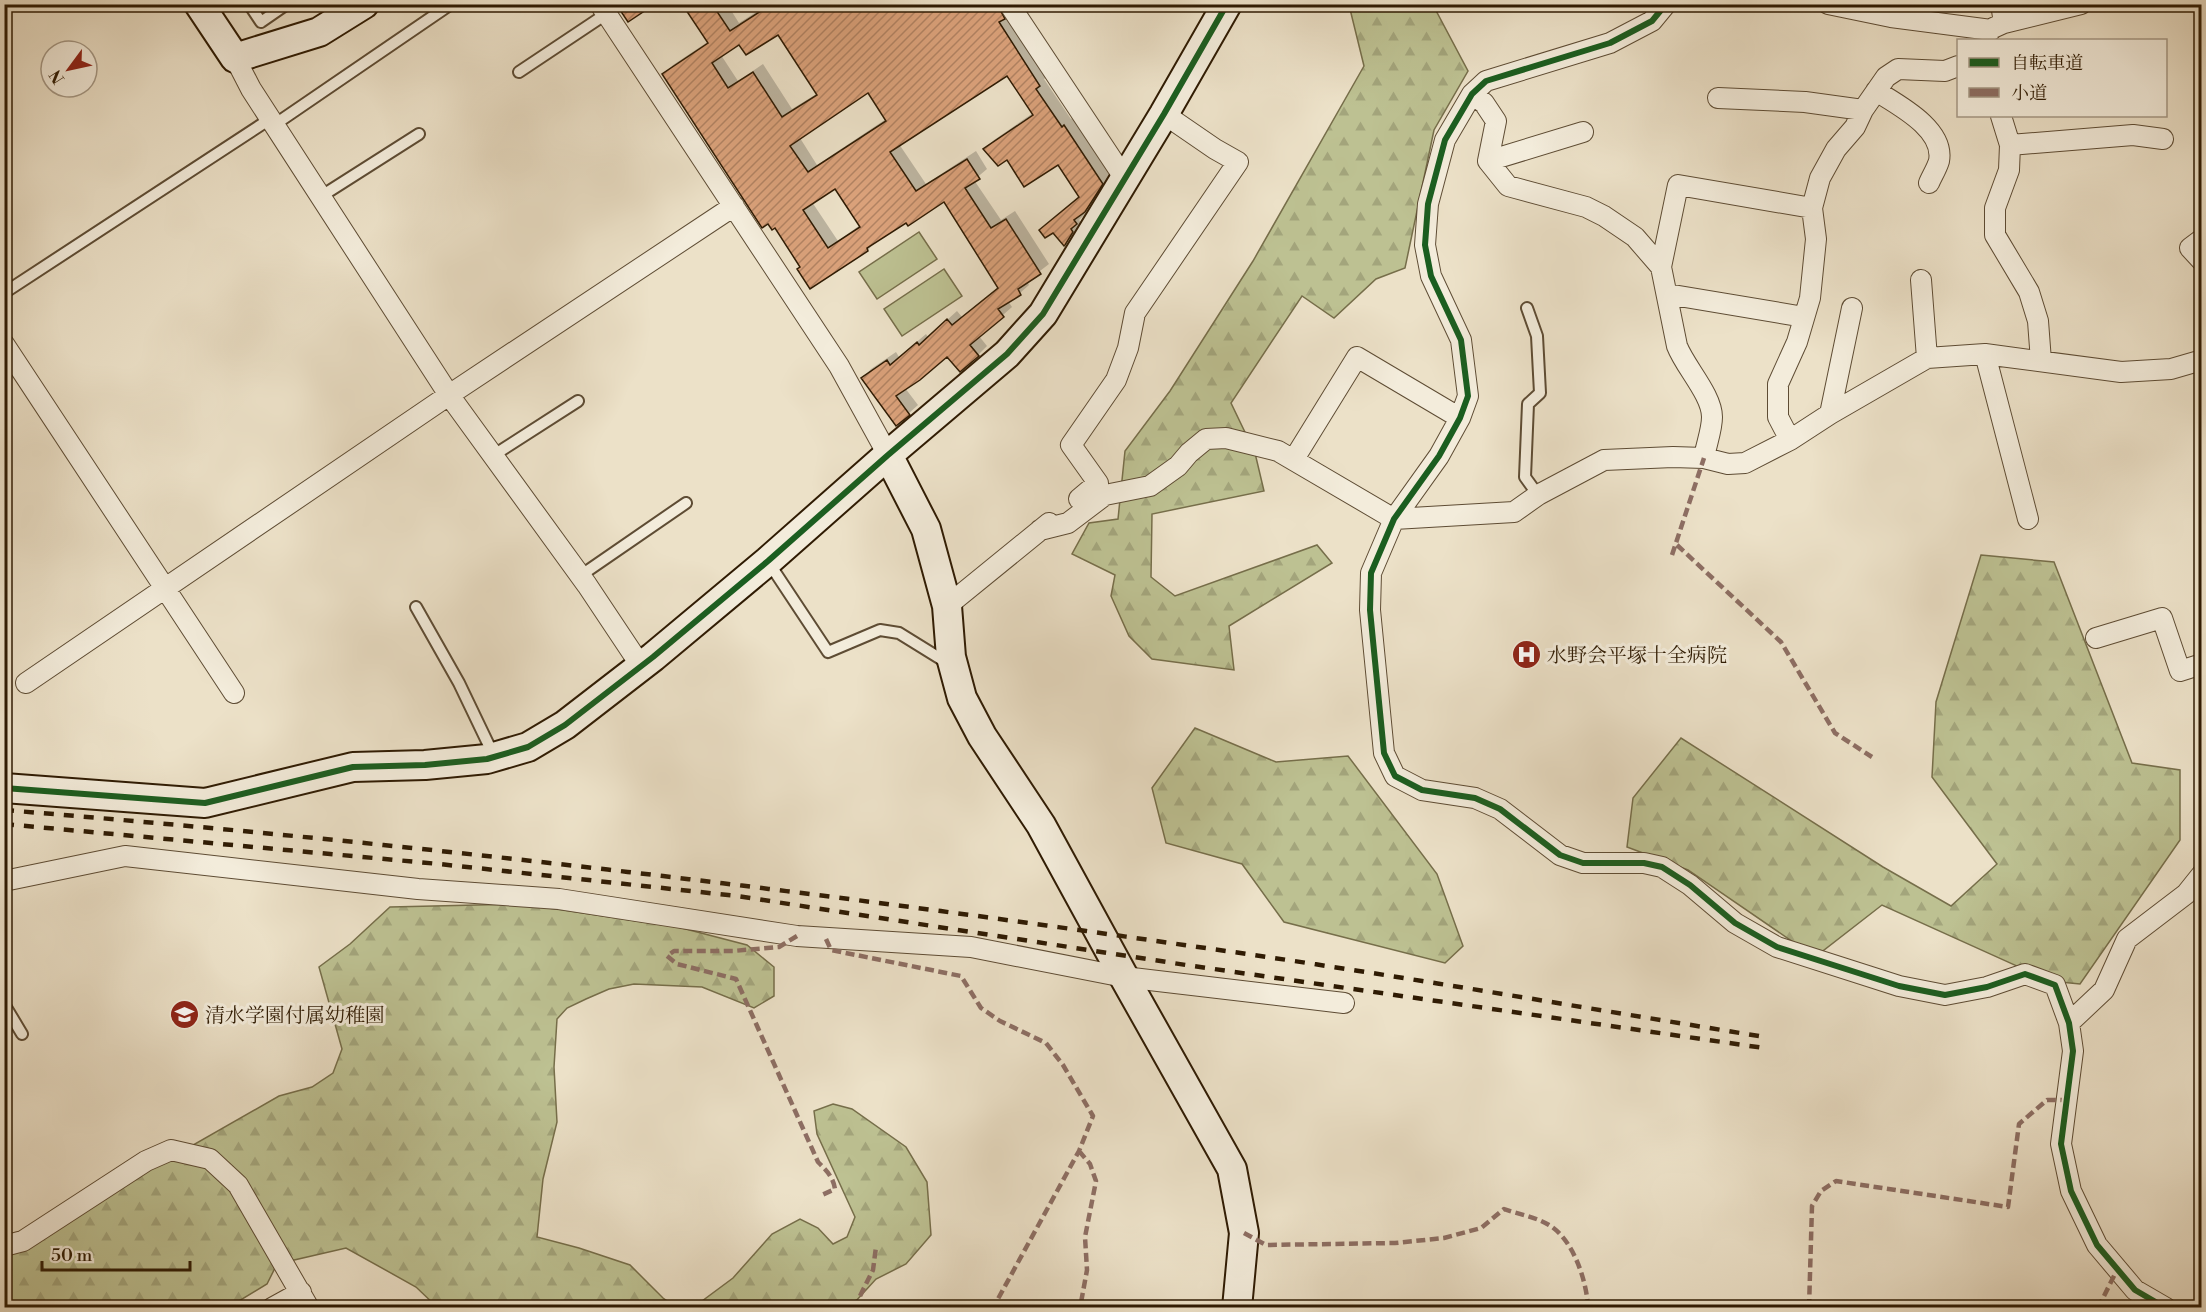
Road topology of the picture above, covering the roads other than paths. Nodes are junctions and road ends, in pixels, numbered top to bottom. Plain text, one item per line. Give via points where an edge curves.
1 (199, 4) edge
2 (249, 4) edge
3 (287, 4) edge
4 (451, 4) edge
5 (1009, 4) edge
6 (1227, 4) edge
7 (1666, 4) edge
8 (1827, 4) edge
9 (2081, 4) edge
10 (362, 5) edge
11 (603, 9) edge
12 (1995, 24) edge
13 (235, 58) junction
14 (1957, 67) edge
15 (519, 72) dead end
16 (1876, 91) junction
17 (1472, 94) junction
18 (1718, 98) dead end
19 (1863, 110) junction
20 (1164, 114) junction
21 (2001, 117) edge
22 (272, 122) junction
23 (1583, 132) dead end
24 (419, 134) dead end
25 (2163, 139) dead end
26 (2010, 145) junction
27 (1488, 161) junction
28 (1125, 179) junction
29 (1929, 183) dead end
30 (320, 197) junction
31 (734, 206) junction
32 (1812, 208) junction
33 (2202, 239) edge
34 (2202, 261) edge
35 (1661, 267) junction
36 (1921, 280) dead end
37 (4, 293) edge
38 (1667, 294) junction
39 (1527, 308) dead end
40 (1852, 308) dead end
41 (1804, 317) junction
42 (4, 344) edge
43 (1984, 354) junction
44 (1927, 358) junction
45 (2202, 360) edge
46 (2041, 361) junction
47 (449, 395) junction
48 (578, 401) dead end
49 (1830, 414) junction
50 (1460, 418) junction
51 (1790, 440) junction
52 (494, 455) junction
53 (888, 455) junction
54 (1704, 458) junction
55 (1294, 459) junction
56 (1538, 495) junction
57 (686, 503) dead end
58 (1394, 519) junction
59 (2028, 519) dead end
60 (1040, 530) junction
61 (768, 561) junction
62 (580, 576) junction
63 (166, 588) junction
64 (946, 606) junction
65 (416, 608) dead end
66 (2096, 638) dead end
67 (951, 657) junction
68 (2202, 664) edge
69 (641, 666) junction
70 (26, 683) dead end
71 (234, 693) dead end
72 (495, 757) junction
73 (4, 788) edge
74 (2202, 874) edge
75 (4, 881) edge
76 (1124, 977) junction
77 (1344, 1003) dead end
78 (4, 1005) edge
79 (2068, 1023) junction
80 (22, 1034) dead end
81 (4, 1246) edge
82 (305, 1300) edge
83 (272, 1308) edge
84 (1237, 1308) edge
85 (2166, 1308) edge

1 - 13 street
2 - 3 lane via 261,22
4 - 22 lane
5 - 28 street
6 - 20 street
7 - 17 street via 1652,21 1610,44 1486,81
8 - 12 street via 1891,16
9 - 12 street
10 - 13 street via 319,32
11 - 15 lane
11 - 31 street
13 - 22 street
14 - 16 street via 1945,71 1898,69
16 - 19 street
16 - 29 street via 1915,116 1933,135 1939,162
17 - 27 street via 1485,103 1496,121
17 - 50 street via 1445,140 1428,204 1425,245 1431,276 1461,340 1468,396
18 - 19 street via 1805,102
19 - 32 street via 1820,178
20 - 28 street
20 - 60 street via 1238,162 1135,313 1116,380 1071,445 1098,483
21 - 26 street
22 - 30 street
22 - 37 lane
23 - 27 street
24 - 30 lane
25 - 26 street via 2133,135
26 - 46 street via 2009,170 1995,208 1995,235 2029,292 2038,321
27 - 35 street via 1508,186 1586,207 1604,216 1635,237
28 - 53 street via 1043,314 1007,354
30 - 47 street
31 - 47 street
31 - 53 street via 839,366
32 - 35 street via 1678,185
32 - 41 street via 1816,239
33 - 34 street via 2190,248
35 - 38 street
36 - 44 street
38 - 41 street
38 - 54 street via 1677,346 1708,401 1712,416
39 - 56 lane via 1537,336 1540,393 1528,404 1526,477
40 - 49 street
41 - 51 street via 1778,384 1778,417
42 - 63 street
43 - 44 street
43 - 46 street
43 - 59 street
44 - 49 street
45 - 46 street via 2171,369 2121,372
47 - 52 street
47 - 63 street
48 - 52 lane
49 - 51 street
50 - 55 street via 1357,357
50 - 58 street via 1439,456
51 - 54 street via 1745,463 1728,464
52 - 62 street
53 - 61 street
53 - 64 street via 926,529
54 - 56 street via 1604,460
55 - 58 street
55 - 60 street via 1226,438 1206,439 1150,486 1105,495 1068,523
56 - 58 street via 1515,513
57 - 62 lane
58 - 79 street via 1371,573 1370,610 1383,753 1395,776 1422,790 1475,798 1500,809 1560,855 1584,863 1644,863 1662,867 1735,923 1777,947 1887,983 1945,995 2025,974 2055,985
60 - 64 street
61 - 67 lane via 828,652 880,630 899,633 941,659
61 - 69 street
62 - 69 street
63 - 70 street
63 - 71 street
64 - 67 street
65 - 72 lane
66 - 68 street via 2162,618 2180,671
67 - 76 street via 962,698 982,736 1041,825
69 - 72 street via 565,725 528,747
72 - 73 street via 425,765 353,767 205,803
74 - 79 street via 2186,894 2127,939 2104,990
75 - 76 street via 125,856 418,889 559,899 797,936 971,947
76 - 77 street
76 - 84 street via 1232,1168 1244,1233
78 - 80 lane
79 - 85 street via 2073,1051 2061,1144 2071,1191 2103,1253 2135,1290
81 - 82 street via 23,1241 146,1161 171,1150 210,1159 238,1185
82 - 83 street

